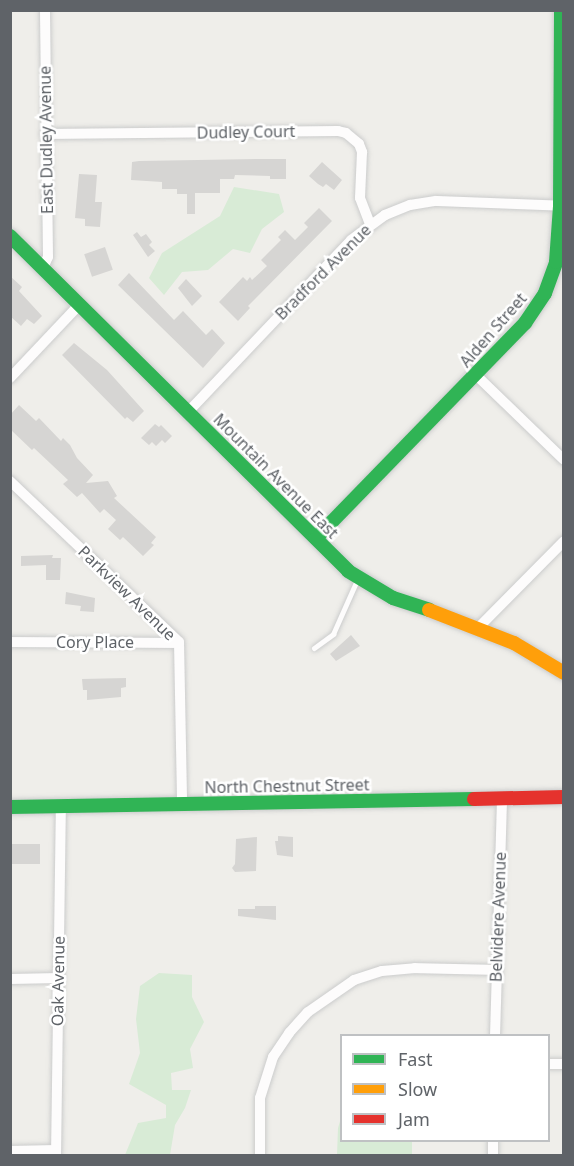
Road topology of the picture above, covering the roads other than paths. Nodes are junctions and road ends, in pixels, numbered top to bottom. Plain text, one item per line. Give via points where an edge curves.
1 (45, 10) edge
2 (561, 10) edge
3 (45, 134) junction
4 (562, 206) edge
5 (370, 224) junction
6 (10, 236) edge
7 (43, 268) junction
8 (80, 304) junction
9 (476, 375) junction
10 (10, 378) edge
11 (188, 412) junction
12 (564, 460) edge
13 (10, 481) edge
14 (315, 538) junction
15 (564, 541) edge
16 (358, 578) junction
17 (478, 628) junction
18 (10, 642) edge
19 (179, 643) junction
20 (314, 648) dead end
21 (564, 673) edge
22 (564, 797) edge
23 (502, 798) junction
24 (182, 804) junction
25 (10, 807) edge
26 (61, 807) junction
27 (495, 970) junction
28 (58, 978) junction
29 (10, 979) edge
30 (495, 1034) edge
31 (10, 1151) edge
32 (56, 1153) edge
33 (260, 1155) edge

1 - 3 street, East Dudley Avenue
2 - 4 street, Alden Street
3 - 5 street, Dudley Court via 346,133 362,152 360,198
3 - 7 street, East Dudley Avenue via 48,257
4 - 5 street, Bradford Avenue via 430,202 397,209
4 - 9 street, Alden Street via 556,262 545,293 525,323
5 - 11 street, Bradford Avenue
6 - 7 street, Mountain Avenue East
7 - 8 street, Mountain Avenue East
8 - 10 street
8 - 11 street, Mountain Avenue East
9 - 12 street
9 - 14 street, Alden Street
11 - 14 street, Mountain Avenue East
13 - 19 street, Parkview Avenue
14 - 16 street, Mountain Avenue East
15 - 17 street
16 - 17 street, Mountain Avenue East via 393,598
16 - 20 lane via 333,634
17 - 21 street, Mountain Avenue East via 514,643
18 - 19 street, Cory Place
19 - 24 street, Parkview Avenue
22 - 23 street, North Chestnut Street
23 - 24 street, North Chestnut Street
23 - 27 street, Belvidere Avenue
24 - 26 street, North Chestnut Street
25 - 26 street, North Chestnut Street
26 - 28 street, Oak Avenue
27 - 30 street, Belvidere Avenue
27 - 33 street via 382,970 354,980 308,1012 273,1057 260,1098
28 - 29 street
28 - 32 street, Oak Avenue
31 - 32 street

